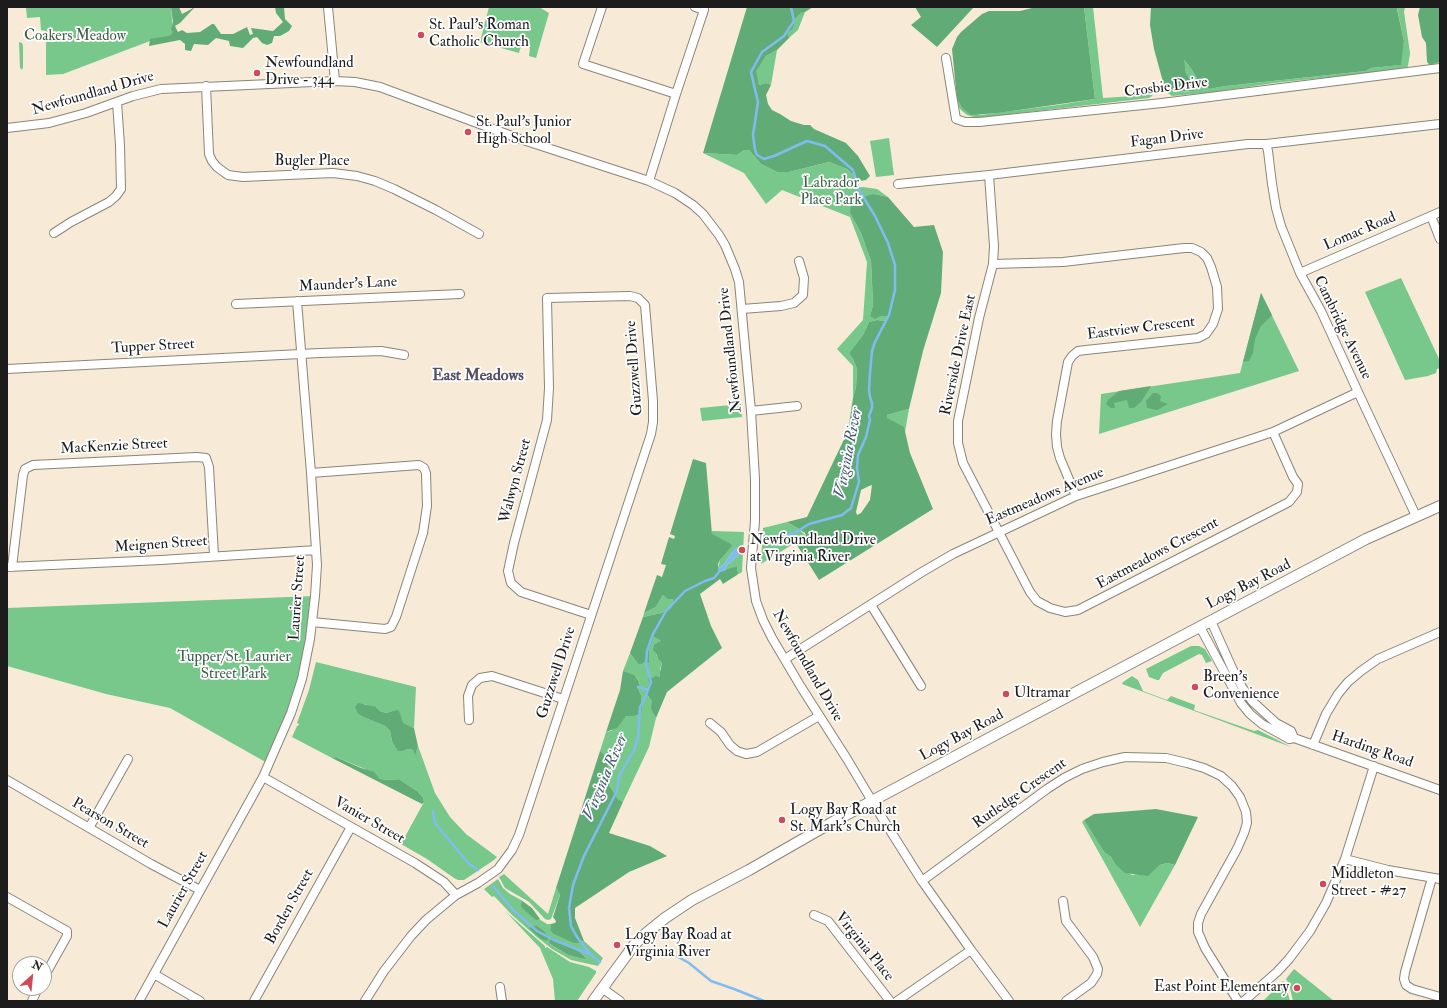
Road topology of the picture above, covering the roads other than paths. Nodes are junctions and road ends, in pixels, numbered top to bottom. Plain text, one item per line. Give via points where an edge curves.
1 (328, 7) edge
2 (602, 7) edge
3 (695, 7) edge
4 (946, 58) dead end
5 (1440, 68) edge
6 (335, 81) junction
7 (206, 86) junction
8 (676, 94) junction
9 (117, 102) junction
10 (1440, 124) edge
11 (7, 128) edge
12 (1266, 144) junction
13 (989, 175) junction
14 (649, 181) junction
15 (898, 184) dead end
16 (1440, 212) edge
17 (1431, 216) junction
18 (54, 233) dead end
19 (479, 234) dead end
20 (1440, 239) edge
21 (799, 261) dead end
22 (993, 264) junction
23 (1300, 273) junction
24 (460, 294) dead end
25 (638, 298) joint
26 (297, 301) junction
27 (236, 304) dead end
28 (742, 309) junction
29 (301, 354) junction
30 (404, 355) dead end
31 (7, 369) edge
32 (1358, 392) junction
33 (797, 406) dead end
34 (751, 411) junction
35 (1273, 432) junction
36 (311, 473) junction
37 (1076, 496) junction
38 (1440, 506) edge
39 (1416, 516) junction
40 (999, 532) junction
41 (316, 550) junction
42 (214, 556) junction
43 (9, 567) edge
44 (871, 604) junction
45 (591, 615) junction
46 (1211, 621) junction
47 (312, 622) junction
48 (1200, 627) junction
49 (1440, 632) edge
50 (785, 659) junction
51 (922, 686) dead end
52 (563, 700) junction
53 (819, 716) junction
54 (468, 720) dead end
55 (710, 723) dead end
56 (1294, 738) junction
57 (1313, 745) junction
58 (128, 759) dead end
59 (1374, 766) junction
60 (263, 778) junction
61 (7, 780) edge
62 (1440, 790) edge
63 (872, 802) junction
64 (351, 827) junction
65 (89, 828) junction
66 (1345, 859) junction
67 (1436, 878) edge
68 (922, 881) junction
69 (200, 890) junction
70 (456, 895) junction
71 (7, 897) edge
72 (1063, 901) dead end
73 (814, 915) dead end
74 (971, 950) junction
75 (52, 963) edge
76 (154, 974) junction
77 (500, 987) dead end
78 (602, 988) junction
79 (1440, 997) edge
80 (139, 1001) edge
81 (200, 1001) edge
82 (254, 1001) edge
83 (365, 1001) edge
84 (502, 1001) edge
85 (593, 1001) edge
86 (620, 1001) edge
87 (890, 1001) edge
88 (897, 1001) edge
89 (1009, 1001) edge
90 (1066, 1001) edge
91 (1238, 1001) edge
92 (1244, 1001) edge

1 - 6 street
2 - 8 street via 583,64
3 - 8 street via 704,10
4 - 5 street, Crosbie Drive via 956,119 972,122 1162,103
6 - 7 street, Newfoundland Drive
6 - 14 street, Newfoundland Drive via 374,86 520,139
7 - 9 street, Newfoundland Drive via 155,90
7 - 19 street, Bugler Place via 209,154 217,167 228,175 243,177 333,173 357,176 394,189
8 - 14 street
9 - 11 street, Newfoundland Drive via 50,123
9 - 18 street via 121,189 109,202
10 - 12 street, Fagan Drive
12 - 13 street, Fagan Drive via 1248,144
12 - 23 street, Cambridge Avenue via 1276,208
13 - 15 street, Fagan Drive
13 - 22 street, Riverside Drive East
14 - 28 street, Newfoundland Drive via 693,204 711,224 725,245 735,268
16 - 17 street
17 - 20 street
17 - 23 street, Lomac Road
21 - 28 street via 804,278 802,295 794,303
22 - 37 street, Eastview Crescent via 1063,262 1192,248 1201,252 1211,267 1217,287 1218,309 1206,334 1198,338 1078,351 1068,362 1056,434 1060,458
22 - 40 street, Riverside Drive East via 972,352 958,421 958,435 963,463
23 - 32 street, Cambridge Avenue via 1321,310
24 - 26 street, Maunder's Lane
25 - 45 street, Guzzwell Drive via 645,305 653,422 648,445
25 - 45 street, Walwyn Street via 547,298 547,420 508,571 511,583 521,592
26 - 27 street, Maunder's Lane
26 - 29 street, Laurier Street
28 - 34 street, Newfoundland Drive
29 - 30 street, Tupper Street via 382,351
29 - 31 street, Tupper Street
29 - 36 street, Laurier Street
32 - 35 street, Eastmeadows Avenue
32 - 39 street, Cambridge Avenue
33 - 34 street
34 - 50 street, Newfoundland Drive via 755,478 751,568 753,586 763,620
35 - 37 street, Eastmeadows Avenue
35 - 40 street, Eastmeadows Crescent via 1298,484 1297,492 1288,502 1078,610 1065,612 1050,608 1037,600 1030,592
36 - 41 street, Laurier Street
36 - 47 street via 419,465 426,473 423,533 396,617 390,627 385,629
37 - 40 street, Eastmeadows Avenue
38 - 39 main road, Logy Bay Road
39 - 46 main road, Logy Bay Road via 1366,539
40 - 44 street, Eastmeadows Avenue via 953,554
41 - 42 street, Meignen Street
41 - 47 street, Laurier Street
42 - 43 street, Meignen Street
42 - 43 street, MacKenzie Street via 209,467 206,458 33,465 25,469 23,475
44 - 50 street, Eastmeadows Avenue
44 - 51 street
45 - 52 street, Guzzwell Drive
46 - 48 main road, Logy Bay Road
46 - 56 street, Harding Road via 1232,668 1252,701 1276,723 1291,731
47 - 60 street, Laurier Street via 307,660 298,694
48 - 56 street, Harding Road via 1245,708 1262,724 1289,739
48 - 63 main road, Logy Bay Road
49 - 57 street via 1378,660 1348,682 1326,714
50 - 53 street, Newfoundland Drive
52 - 54 street via 492,676 480,678 472,685 468,696
52 - 70 street, Guzzwell Drive via 525,819 512,850 496,870
53 - 55 street via 757,752 746,754 737,751
53 - 63 street, Newfoundland Drive
56 - 57 street, Harding Road
57 - 59 street, Harding Road
58 - 65 street
59 - 62 street, Harding Road
59 - 66 street
60 - 64 street, Vanier Street
60 - 69 street, Laurier Street
61 - 65 street, Pearson Street
63 - 68 street, Newfoundland Drive
63 - 78 main road, Logy Bay Road via 692,900 655,925 634,945
64 - 70 street, Vanier Street via 430,872
64 - 82 street, Borden Street
65 - 69 street, Pearson Street
66 - 67 street
66 - 92 street via 1326,903 1310,931 1277,972
67 - 79 street via 1404,972 1404,979 1406,985 1412,989
68 - 74 street, Newfoundland Drive
68 - 91 street, Rutledge Crescent via 1047,789 1082,769 1125,757 1166,758 1204,768 1221,776 1232,786 1246,812 1247,823 1244,833 1198,923 1198,932 1205,948
69 - 76 street, Laurier Street
70 - 83 street, Guzzwell Drive via 411,936
71 - 75 street via 67,931 67,936
72 - 90 street via 1066,921 1093,957 1098,968 1091,983
73 - 87 street, Virginia Place via 828,921
74 - 88 street
74 - 89 street, Newfoundland Drive
76 - 80 street, Laurier Street
76 - 81 street
77 - 84 street
78 - 85 main road, Logy Bay Road
78 - 86 street

